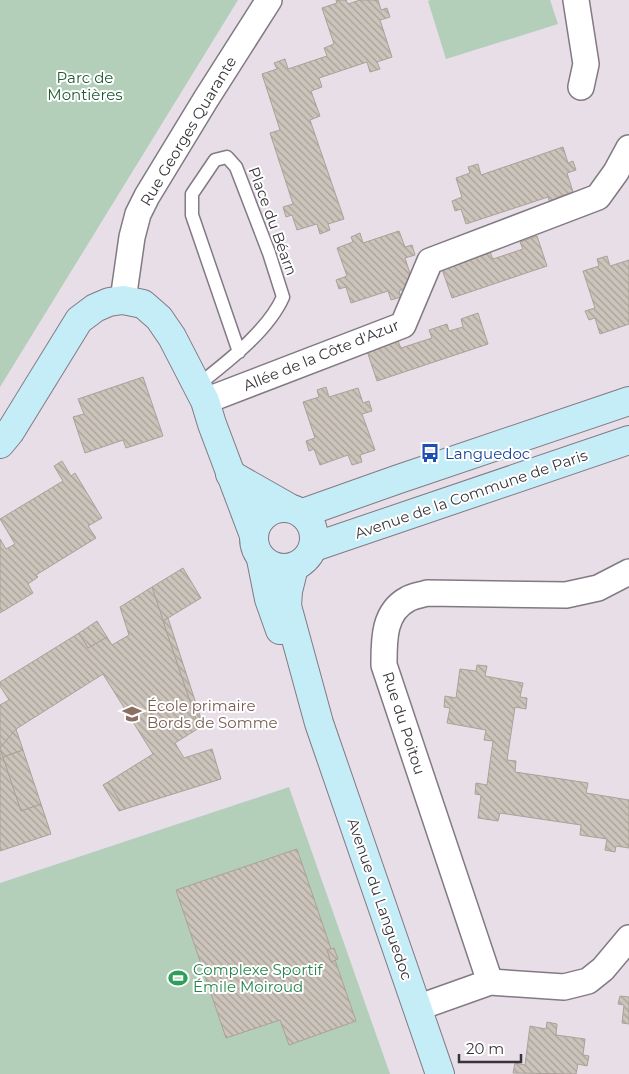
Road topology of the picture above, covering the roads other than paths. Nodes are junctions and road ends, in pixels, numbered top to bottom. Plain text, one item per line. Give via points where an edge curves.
1 (269, 0) edge
2 (576, 0) edge
3 (581, 87) dead end
4 (629, 148) edge
5 (123, 300) junction
6 (238, 352) junction
7 (201, 393) junction
8 (629, 401) edge
9 (629, 440) edge
10 (0, 444) edge
11 (230, 474) junction
12 (295, 510) junction
13 (257, 546) junction
14 (314, 547) junction
15 (294, 567) junction
16 (629, 572) edge
17 (319, 723) junction
18 (629, 938) edge
19 (490, 982) junction
20 (417, 1008) junction
21 (440, 1074) edge

1 - 5 street, Rue Georges Quarante via 141,208 132,237
2 - 3 street via 586,64
4 - 7 street, Allée de la Côte d'Azur via 598,197 430,262 404,325
5 - 7 street, Avenue du Languedoc via 143,304 159,318
5 - 10 street via 95,308 79,320
6 - 6 lane, Place du Béarn via 277,310 283,297 236,167 227,157 215,160 192,194 192,215
6 - 7 lane, Place du Béarn
7 - 11 street, Avenue du Languedoc
8 - 12 street via 396,480
9 - 14 street, Avenue de la Commune de Paris
11 - 12 street
11 - 13 street, Avenue du Languedoc
12 - 13 street via 279,508 262,516 256,524
12 - 14 street via 313,527
13 - 15 street via 269,564 278,568
13 - 17 street, Avenue du Languedoc via 269,598 304,702
14 - 15 street via 305,560
15 - 17 street, Avenue du Languedoc via 287,606
16 - 19 street, Rue du Poitou via 598,588 566,595 427,593 408,599 394,611 387,625 384,665
17 - 20 street, Avenue du Languedoc
18 - 19 street via 603,969 588,981 564,987
19 - 20 street
20 - 21 street, Avenue du Languedoc

